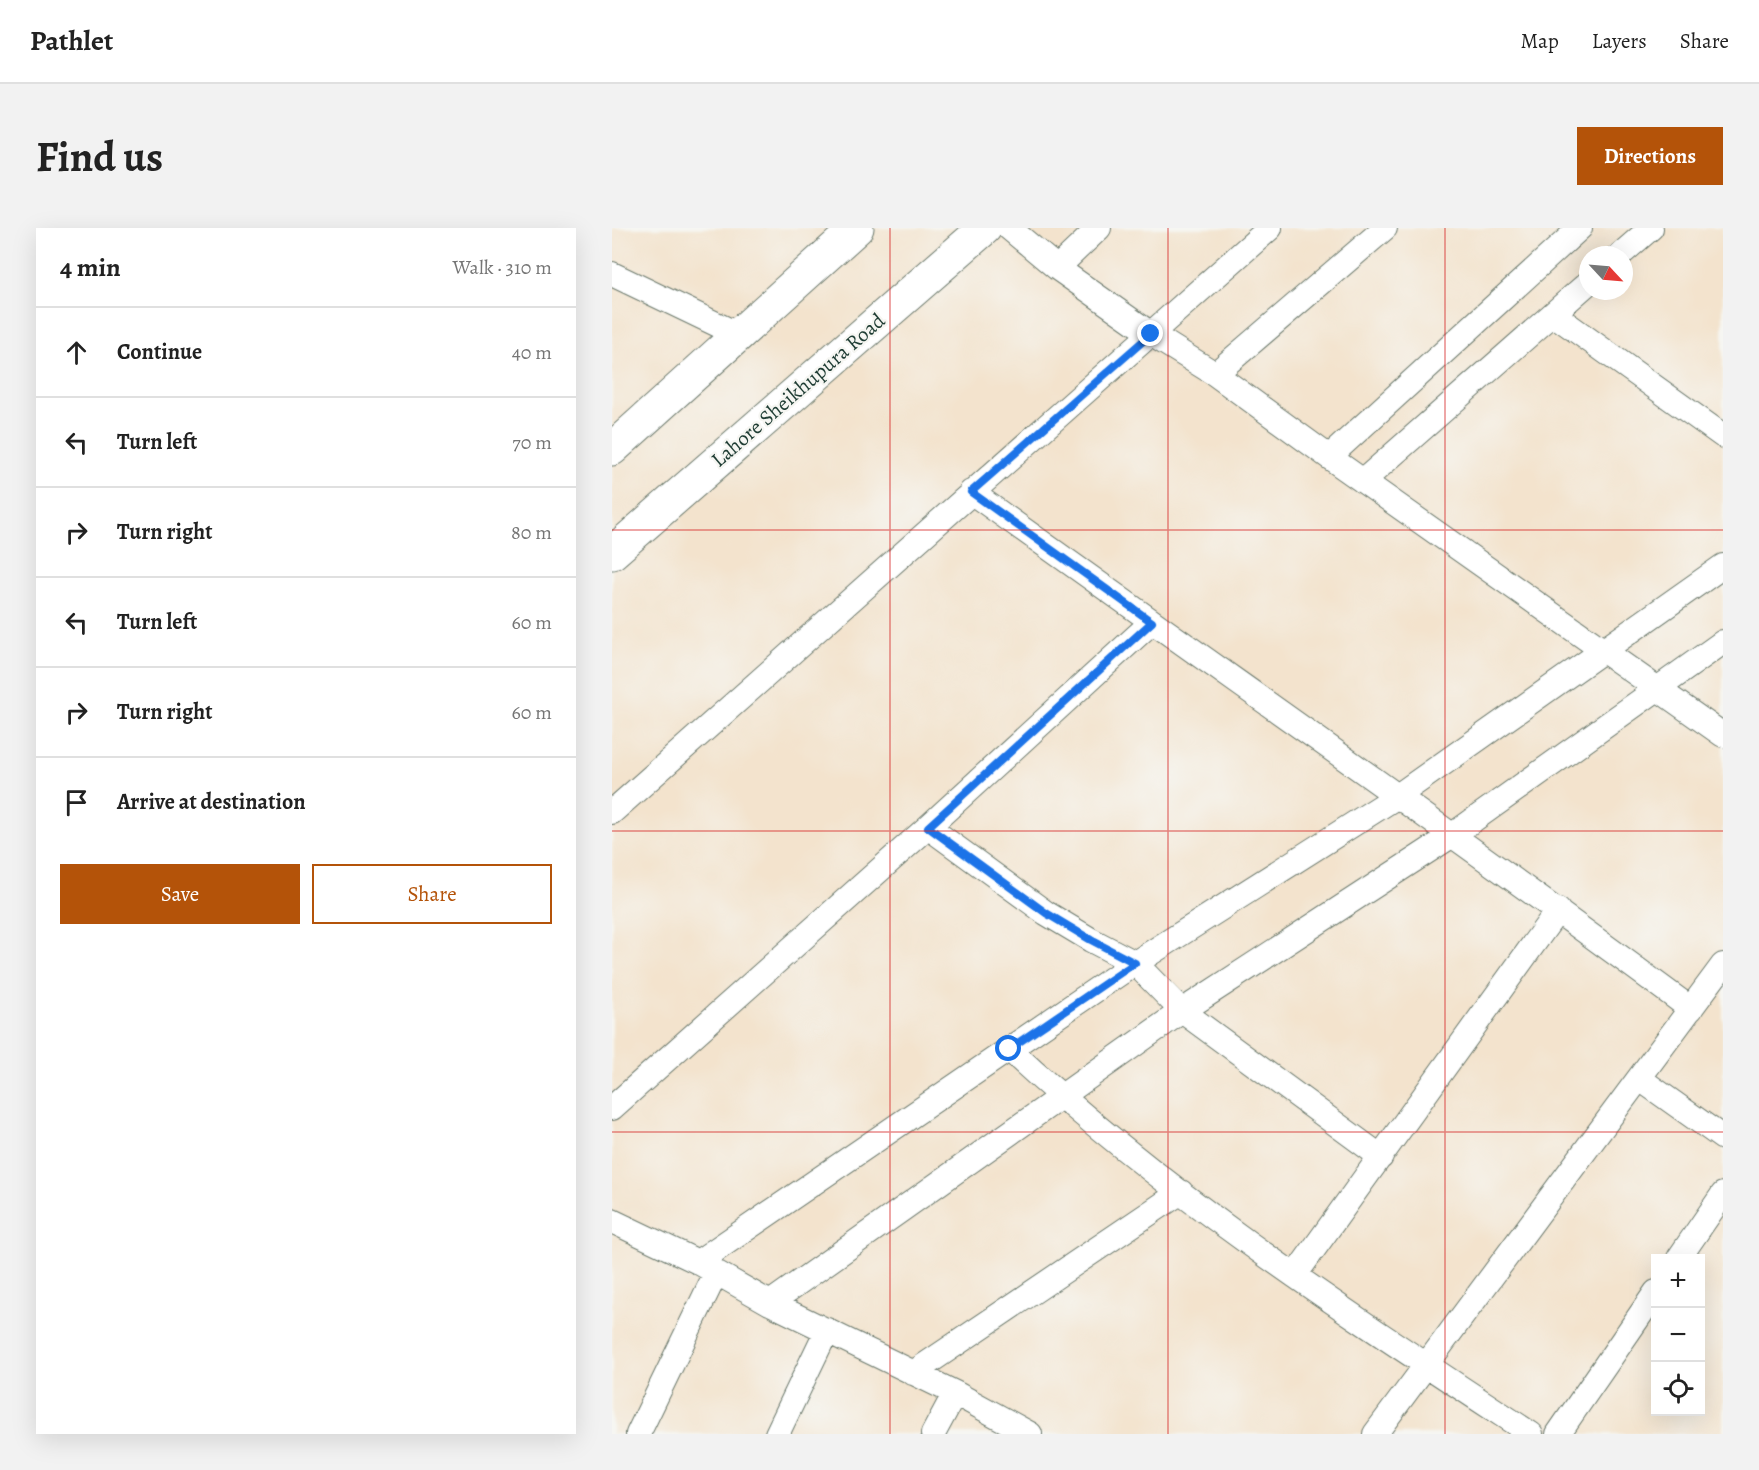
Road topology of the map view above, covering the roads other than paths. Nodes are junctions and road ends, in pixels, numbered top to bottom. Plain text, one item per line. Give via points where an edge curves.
1 (857, 228) edge
2 (985, 228) edge
3 (1009, 228) edge
4 (1099, 228) edge
5 (1270, 228) edge
6 (1385, 228) edge
7 (1580, 228) edge
8 (1650, 228) edge
9 (1630, 246) edge
10 (1057, 268) junction
11 (612, 274) edge
12 (1579, 291) edge
13 (1553, 314) junction
14 (1151, 334) junction
15 (739, 335) junction
16 (1215, 374) junction
17 (1723, 436) edge
18 (615, 442) edge
19 (1329, 457) junction
20 (1363, 481) junction
21 (971, 492) junction
22 (612, 553) edge
23 (1723, 566) edge
24 (1152, 622) junction
25 (1723, 642) edge
26 (1604, 651) junction
27 (1658, 689) junction
28 (1723, 735) edge
29 (1396, 796) junction
30 (612, 812) edge
31 (928, 827) junction
32 (1450, 836) junction
33 (1558, 910) junction
34 (1135, 963) junction
35 (1723, 965) edge
36 (1691, 1009) junction
37 (1182, 1011) junction
38 (1009, 1049) junction
39 (1640, 1079) junction
40 (1059, 1097) junction
41 (612, 1108) edge
42 (1723, 1138) edge
43 (1381, 1157) junction
44 (1181, 1192) junction
45 (1723, 1194) edge
46 (612, 1221) edge
47 (1682, 1254) edge
48 (707, 1267) junction
49 (1295, 1275) junction
50 (1651, 1299) edge
51 (770, 1303) junction
52 (827, 1330) junction
53 (1426, 1365) junction
54 (913, 1373) junction
55 (955, 1393) junction
56 (638, 1434) edge
57 (777, 1434) edge
58 (933, 1434) edge
59 (1030, 1434) edge
60 (1375, 1434) edge
61 (1531, 1434) edge
62 (1558, 1434) edge

1 - 15 highway
2 - 22 highway, Lahore Sheikhupura Road
3 - 10 street
4 - 10 street
5 - 14 street
6 - 16 street
7 - 19 street
8 - 9 street
10 - 14 street
11 - 15 street
12 - 13 street
13 - 17 street
13 - 20 street
14 - 16 street
14 - 21 street
15 - 18 highway
16 - 19 street
19 - 20 street
20 - 26 street
21 - 24 street
21 - 30 street
23 - 26 street
24 - 29 street
24 - 31 street
25 - 27 street
26 - 27 street
26 - 29 street
27 - 28 street
27 - 32 street
29 - 32 street
29 - 34 street
31 - 34 street via 1046,913
31 - 41 street
32 - 33 street
32 - 37 street
33 - 36 street
33 - 43 street
34 - 37 street
34 - 38 street
35 - 36 street
36 - 39 street
37 - 40 street
37 - 43 street
38 - 40 street
38 - 48 street
39 - 42 street
39 - 53 street
40 - 44 street
40 - 51 street
43 - 49 street
44 - 49 street
44 - 54 street
45 - 47 street
46 - 48 street
48 - 51 street
48 - 56 street
49 - 53 street
50 - 62 street
51 - 52 street
52 - 54 street
52 - 57 street
53 - 60 street
53 - 61 street
54 - 55 street
55 - 58 street
55 - 59 street

